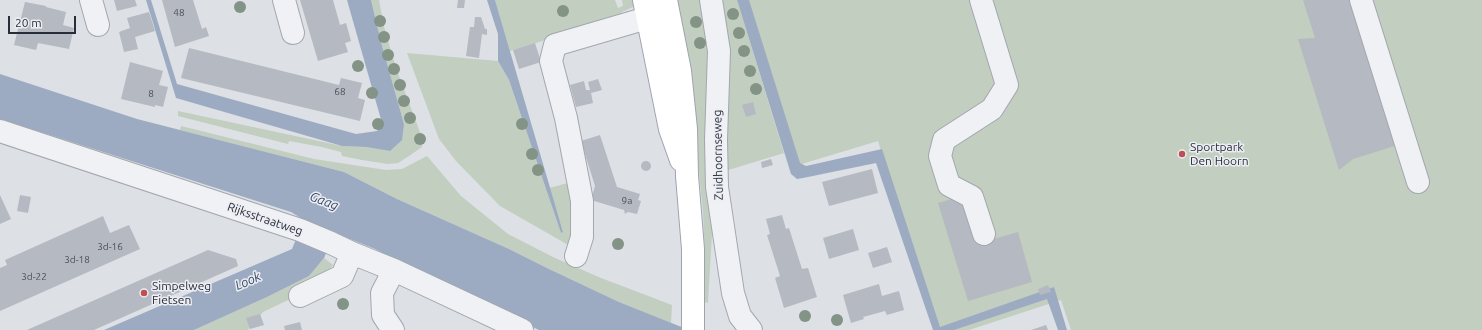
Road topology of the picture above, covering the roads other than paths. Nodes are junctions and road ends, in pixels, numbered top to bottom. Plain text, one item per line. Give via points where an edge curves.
1 (91, 0) edge
2 (284, 0) edge
3 (711, 0) edge
4 (981, 0) edge
5 (1361, 0) edge
6 (668, 7) edge
7 (646, 9) edge
8 (98, 25) dead end
9 (293, 33) dead end
10 (0, 130) edge
11 (687, 176) junction
12 (1418, 182) dead end
13 (984, 234) dead end
14 (352, 254) junction
15 (576, 256) dead end
16 (394, 270) junction
17 (300, 296) dead end
18 (693, 323) edge
19 (517, 329) edge
20 (751, 329) edge
21 (393, 330) edge

1 - 8 street
2 - 9 street
3 - 20 street, Zuidhoornseweg via 719,51 717,187 733,293 740,316
4 - 13 street via 1007,85 992,109 944,140 940,156 949,185 972,197
5 - 12 street
6 - 7 street
6 - 11 main road via 681,78
7 - 11 main road via 670,129
7 - 15 street via 555,46 552,61 582,202 582,237
10 - 14 street, Rijksstraatweg via 300,230
11 - 18 main road via 693,250
14 - 16 street, Rijksstraatweg
14 - 17 street via 342,276
16 - 19 street, Rijksstraatweg
16 - 21 street via 382,293 382,315

